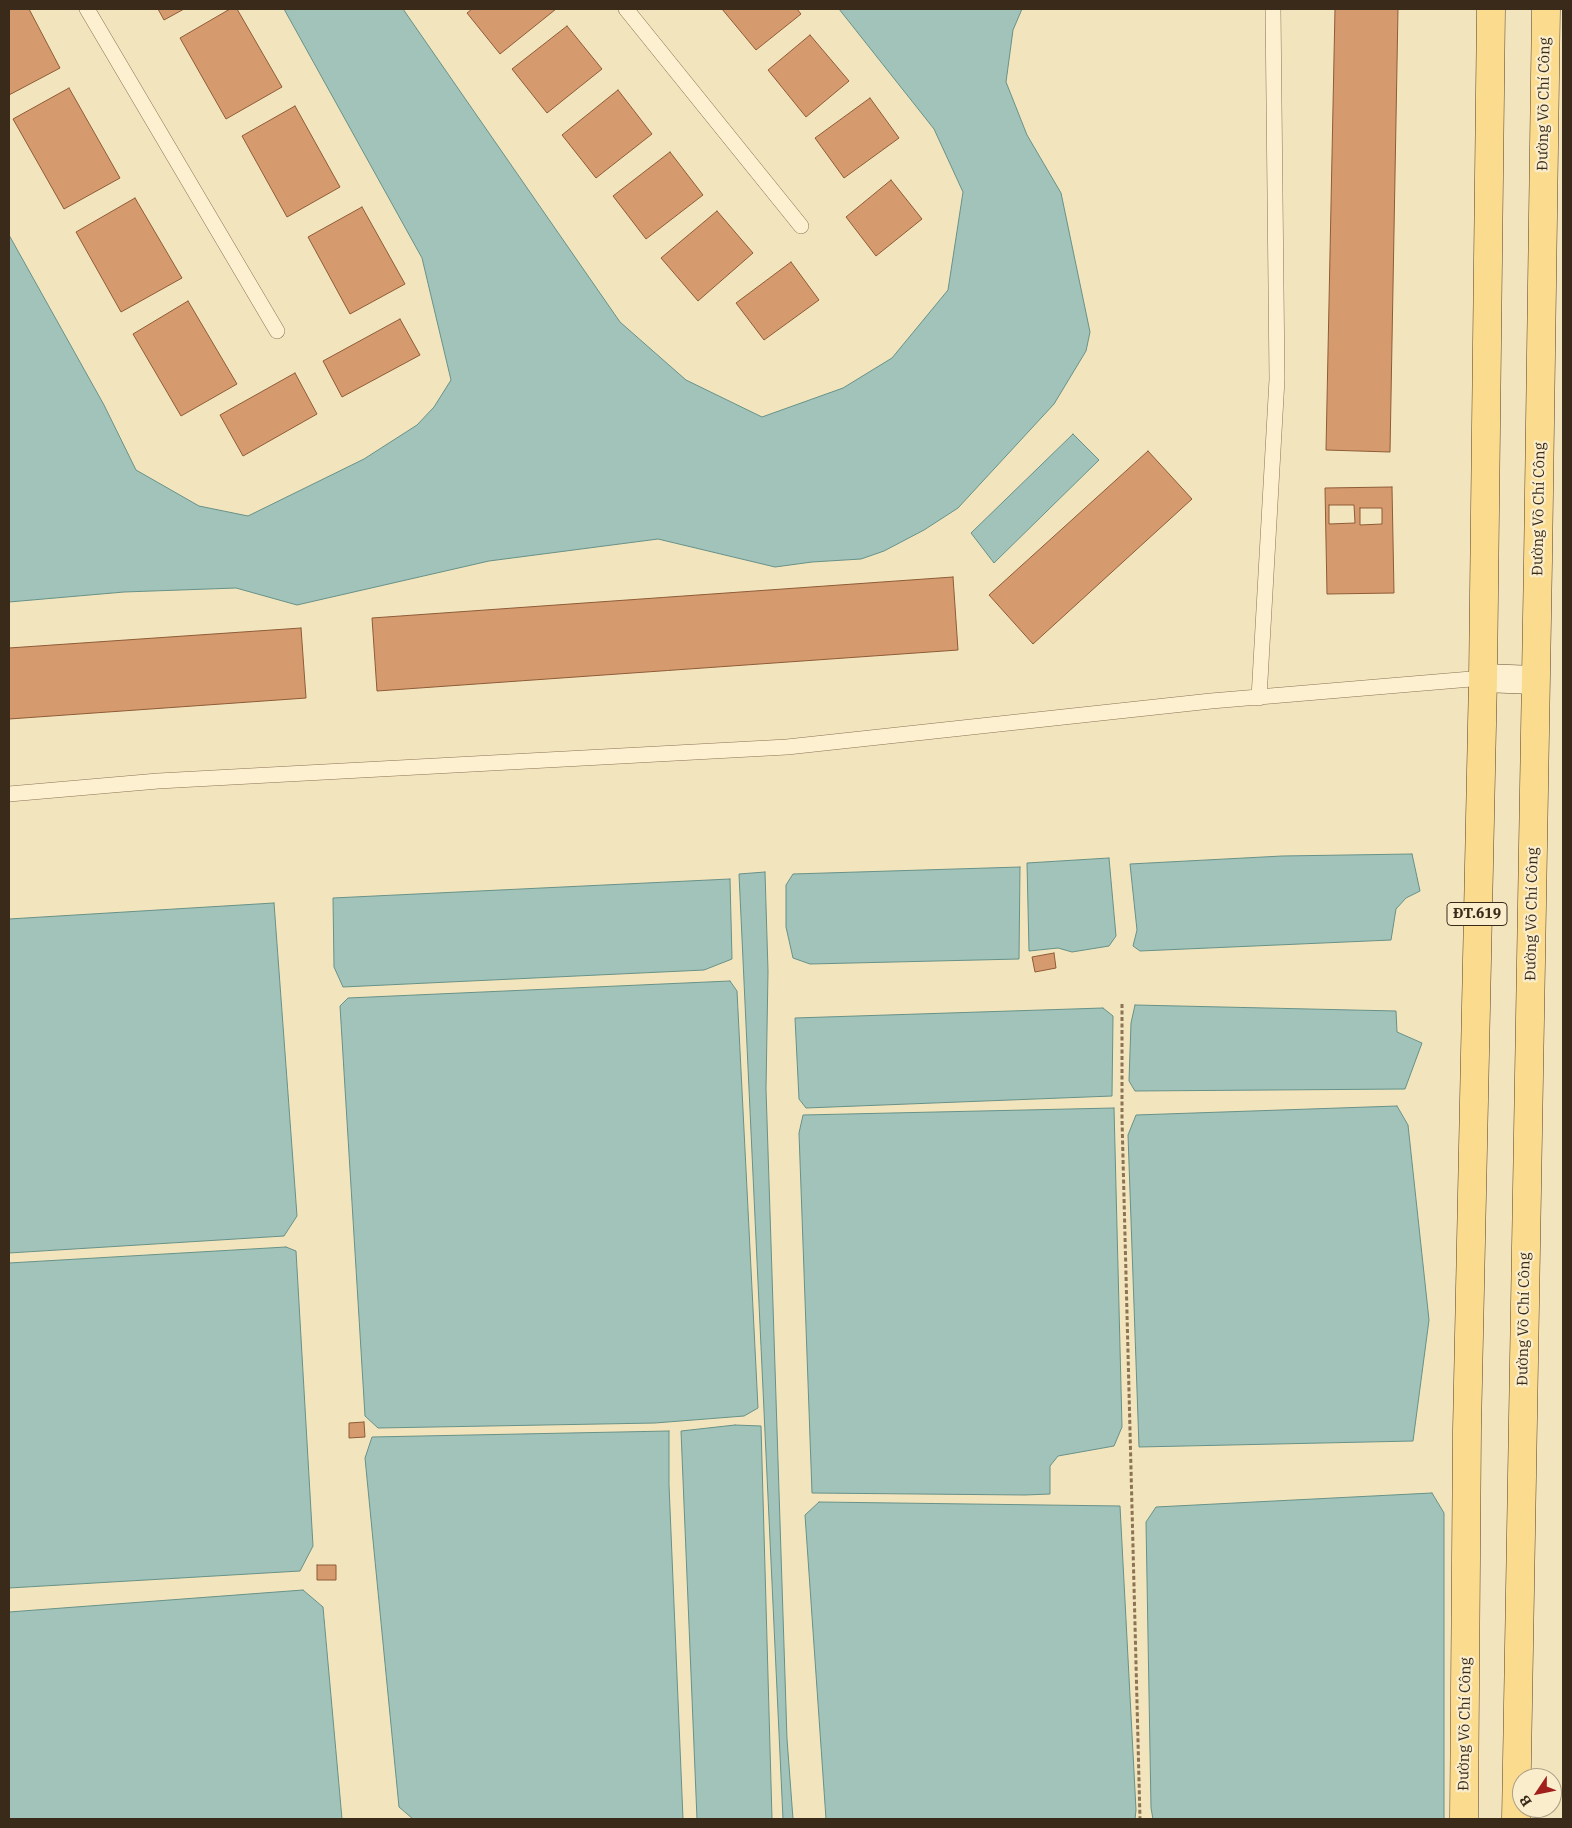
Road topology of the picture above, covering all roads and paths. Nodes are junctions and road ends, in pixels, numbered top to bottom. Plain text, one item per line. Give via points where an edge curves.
1 (87, 9) edge
2 (626, 9) edge
3 (1274, 9) edge
4 (1492, 9) edge
5 (1546, 9) edge
6 (801, 226) dead end
7 (277, 331) dead end
8 (1482, 678) junction
9 (1535, 680) junction
10 (1259, 698) junction
11 (9, 794) edge
12 (1122, 1004) dead end
13 (1140, 1819) edge
14 (1464, 1819) edge
15 (1516, 1819) edge

1 - 7 lane
2 - 6 lane
3 - 10 lane via 1277,379
4 - 8 main road, Đường Võ Chí Công / ĐT.619
5 - 9 main road, Đường Võ Chí Công
8 - 9 main road
8 - 10 lane
8 - 14 main road, Đường Võ Chí Công / ĐT.619 via 1467,1429
9 - 15 main road, Đường Võ Chí Công
10 - 11 lane via 787,747 158,781
12 - 13 path via 1122,1119

